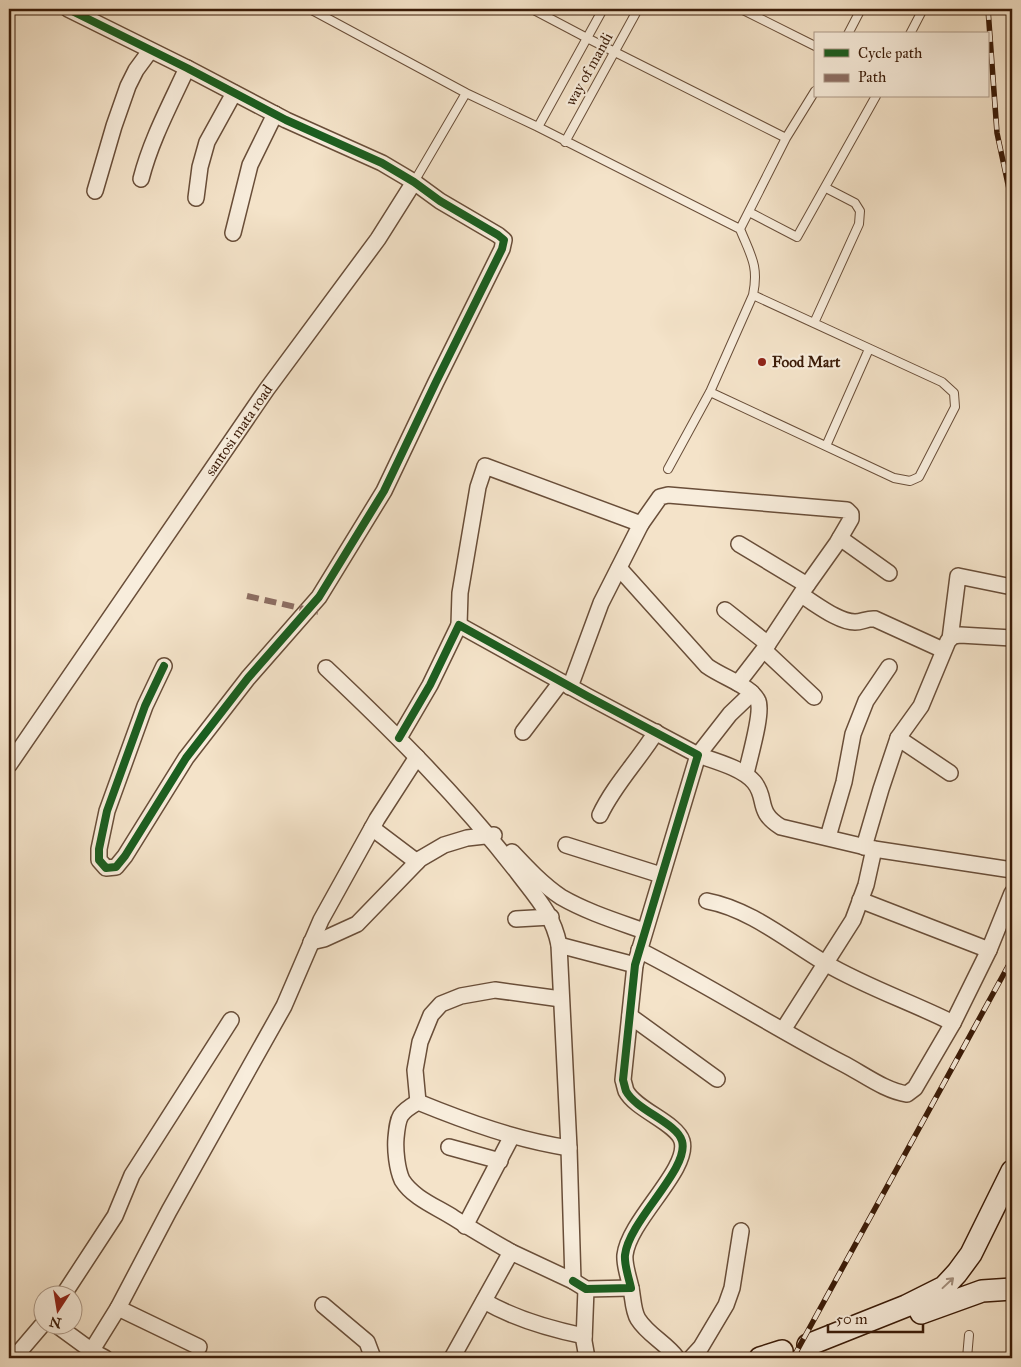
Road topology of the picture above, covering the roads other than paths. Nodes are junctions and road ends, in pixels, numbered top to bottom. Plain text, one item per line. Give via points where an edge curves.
1 (68, 9) edge
2 (310, 9) edge
3 (532, 9) edge
4 (603, 9) edge
5 (638, 9) edge
6 (741, 9) edge
7 (861, 9) edge
8 (923, 9) edge
9 (849, 32) edge
10 (911, 32) edge
11 (587, 38) junction
12 (814, 46) edge
13 (150, 51) junction
14 (614, 52) junction
15 (187, 68) junction
16 (234, 93) junction
17 (466, 93) junction
18 (814, 93) edge
19 (875, 98) edge
20 (275, 114) junction
21 (538, 127) junction
22 (786, 138) junction
23 (565, 142) junction
24 (141, 179) dead end
25 (414, 182) junction
26 (826, 188) junction
27 (95, 190) dead end
28 (196, 198) dead end
29 (749, 212) junction
30 (740, 230) junction
31 (234, 233) dead end
32 (753, 295) junction
33 (814, 323) junction
34 (869, 349) junction
35 (710, 392) junction
36 (826, 446) junction
37 (668, 469) dead end
38 (641, 524) junction
39 (840, 538) junction
40 (739, 544) dead end
41 (619, 568) junction
42 (889, 573) dead end
43 (1012, 586) edge
44 (804, 590) junction
45 (725, 610) dead end
46 (458, 624) junction
47 (1012, 638) edge
48 (947, 644) junction
49 (766, 647) junction
50 (164, 666) dead end
51 (889, 667) dead end
52 (326, 668) dead end
53 (738, 683) junction
54 (565, 684) junction
55 (752, 693) junction
56 (814, 697) dead end
57 (523, 732) dead end
58 (656, 732) junction
59 (399, 738) junction
60 (898, 738) junction
61 (698, 754) junction
62 (417, 756) junction
63 (9, 764) edge
64 (950, 773) dead end
65 (746, 774) junction
66 (600, 815) dead end
67 (372, 828) junction
68 (489, 836) junction
69 (828, 837) junction
70 (566, 845) dead end
71 (869, 848) junction
72 (417, 862) junction
73 (1012, 870) edge
74 (661, 874) junction
75 (1012, 894) edge
76 (860, 900) junction
77 (707, 901) dead end
78 (551, 917) junction
79 (516, 919) dead end
80 (644, 931) junction
81 (311, 942) junction
82 (559, 945) junction
83 (639, 950) junction
84 (989, 950) junction
85 (825, 963) junction
86 (634, 965) junction
87 (561, 999) junction
88 (630, 1016) junction
89 (231, 1020) dead end
90 (953, 1023) junction
91 (783, 1030) junction
92 (717, 1079) dead end
93 (418, 1102) junction
94 (512, 1136) junction
95 (450, 1147) dead end
96 (569, 1148) junction
97 (500, 1161) junction
98 (1012, 1171) edge
99 (465, 1226) junction
100 (741, 1231) dead end
101 (510, 1252) junction
102 (71, 1284) edge
103 (579, 1285) junction
104 (631, 1288) junction
105 (1012, 1290) edge
106 (484, 1301) junction
107 (323, 1306) dead end
108 (118, 1308) junction
109 (34, 1334) edge
110 (68, 1334) edge
111 (969, 1335) dead end
112 (584, 1336) junction
113 (199, 1347) dead end
114 (782, 1351) dead end
115 (809, 1352) edge
116 (95, 1356) edge
117 (371, 1356) edge
118 (14, 1358) edge
119 (452, 1358) edge
120 (587, 1358) edge
121 (677, 1358) edge
122 (691, 1358) edge
123 (760, 1358) edge
124 (968, 1358) edge

1 - 13 street
2 - 17 lane
3 - 11 lane
4 - 11 lane
5 - 14 lane, way of mandi
6 - 12 lane
7 - 9 lane
8 - 10 lane
11 - 14 lane
11 - 21 lane
13 - 15 street
13 - 27 street via 128,86
14 - 22 lane
14 - 23 lane, way of mandi
15 - 16 street
15 - 24 street via 154,138
16 - 20 street
16 - 28 street via 207,142
17 - 21 lane
17 - 25 lane, santosi mata road
18 - 22 lane
19 - 26 lane
20 - 25 street via 382,163
20 - 31 street via 250,164
21 - 23 lane
22 - 29 lane
23 - 30 lane
25 - 50 street via 498,235 504,240 502,249 384,491 319,597 248,678 186,758 125,856 116,867 106,868 99,860 99,849 107,811 145,706
25 - 63 street, santosi mata road via 378,239 267,389
26 - 29 lane via 797,237
26 - 33 lane via 856,203 860,211 859,224
29 - 30 lane
30 - 32 lane via 755,264
32 - 33 lane
32 - 35 lane
33 - 34 lane
34 - 36 lane
34 - 36 lane via 942,382 954,393 955,407 919,477 910,480 894,478
35 - 36 lane
35 - 37 lane
38 - 39 street via 660,497 677,495 847,510 851,519
38 - 41 street
38 - 46 street via 485,466 466,554
39 - 42 street
39 - 44 street
40 - 44 street
41 - 53 street via 707,666
41 - 54 street
43 - 48 street via 958,576
44 - 48 street via 840,619 857,622 875,618
44 - 49 street
45 - 49 street
46 - 54 street
46 - 59 street via 430,684
47 - 48 street via 960,635 953,636
48 - 60 street via 921,706
49 - 53 street
49 - 56 street
51 - 69 street via 866,701 853,734 844,782
52 - 59 street
53 - 55 street
54 - 57 street
54 - 58 street
55 - 61 street via 730,714
55 - 65 street via 758,701 758,718
58 - 61 street
58 - 66 street via 615,788
59 - 62 street
60 - 64 street
60 - 71 street via 881,789
61 - 65 street
61 - 74 street
62 - 67 street
62 - 68 street
65 - 69 street via 759,790 764,811 770,820 781,826
67 - 72 street
67 - 81 street
68 - 72 street via 444,845
68 - 78 street
68 - 80 street via 495,835 560,896
69 - 71 street
70 - 74 street
71 - 73 street
71 - 76 street via 866,885
72 - 81 street via 357,924
74 - 80 street
75 - 84 street
76 - 84 street
76 - 85 street via 853,920
77 - 85 street via 723,904 772,929
78 - 79 street
78 - 82 street
80 - 83 street
81 - 108 street via 284,1006
82 - 86 street
82 - 87 street
83 - 86 street
83 - 91 street
84 - 90 street
85 - 90 street via 872,988
85 - 91 street
86 - 88 street
87 - 93 street via 495,990 461,996 441,1004 431,1015 420,1042 415,1070
87 - 96 street
88 - 92 street
88 - 104 street via 623,1080 626,1090 634,1101 674,1131 682,1140 683,1152 631,1234 624,1256
89 - 102 street via 132,1175 115,1216
90 - 91 street via 915,1088 907,1094 883,1085
93 - 94 street
93 - 99 street via 403,1111 397,1125 395,1142 402,1179 420,1198
94 - 96 street
94 - 97 street
95 - 97 street
96 - 103 street
97 - 99 street
115 -> 98 main road via 944,1287 971,1254
99 - 101 street
100 - 122 street via 732,1288 726,1305
101 - 103 street
101 - 106 street
103 - 104 street
103 - 112 street
104 - 121 street via 637,1318
105 - 115 main road via 968,1295 835,1350
106 - 112 street via 556,1330
106 - 119 street
107 - 117 street via 367,1342
108 - 113 street
108 - 116 street
109 - 118 street
110 - 116 street
111 - 124 lane
112 - 120 street
114 - 123 main road

